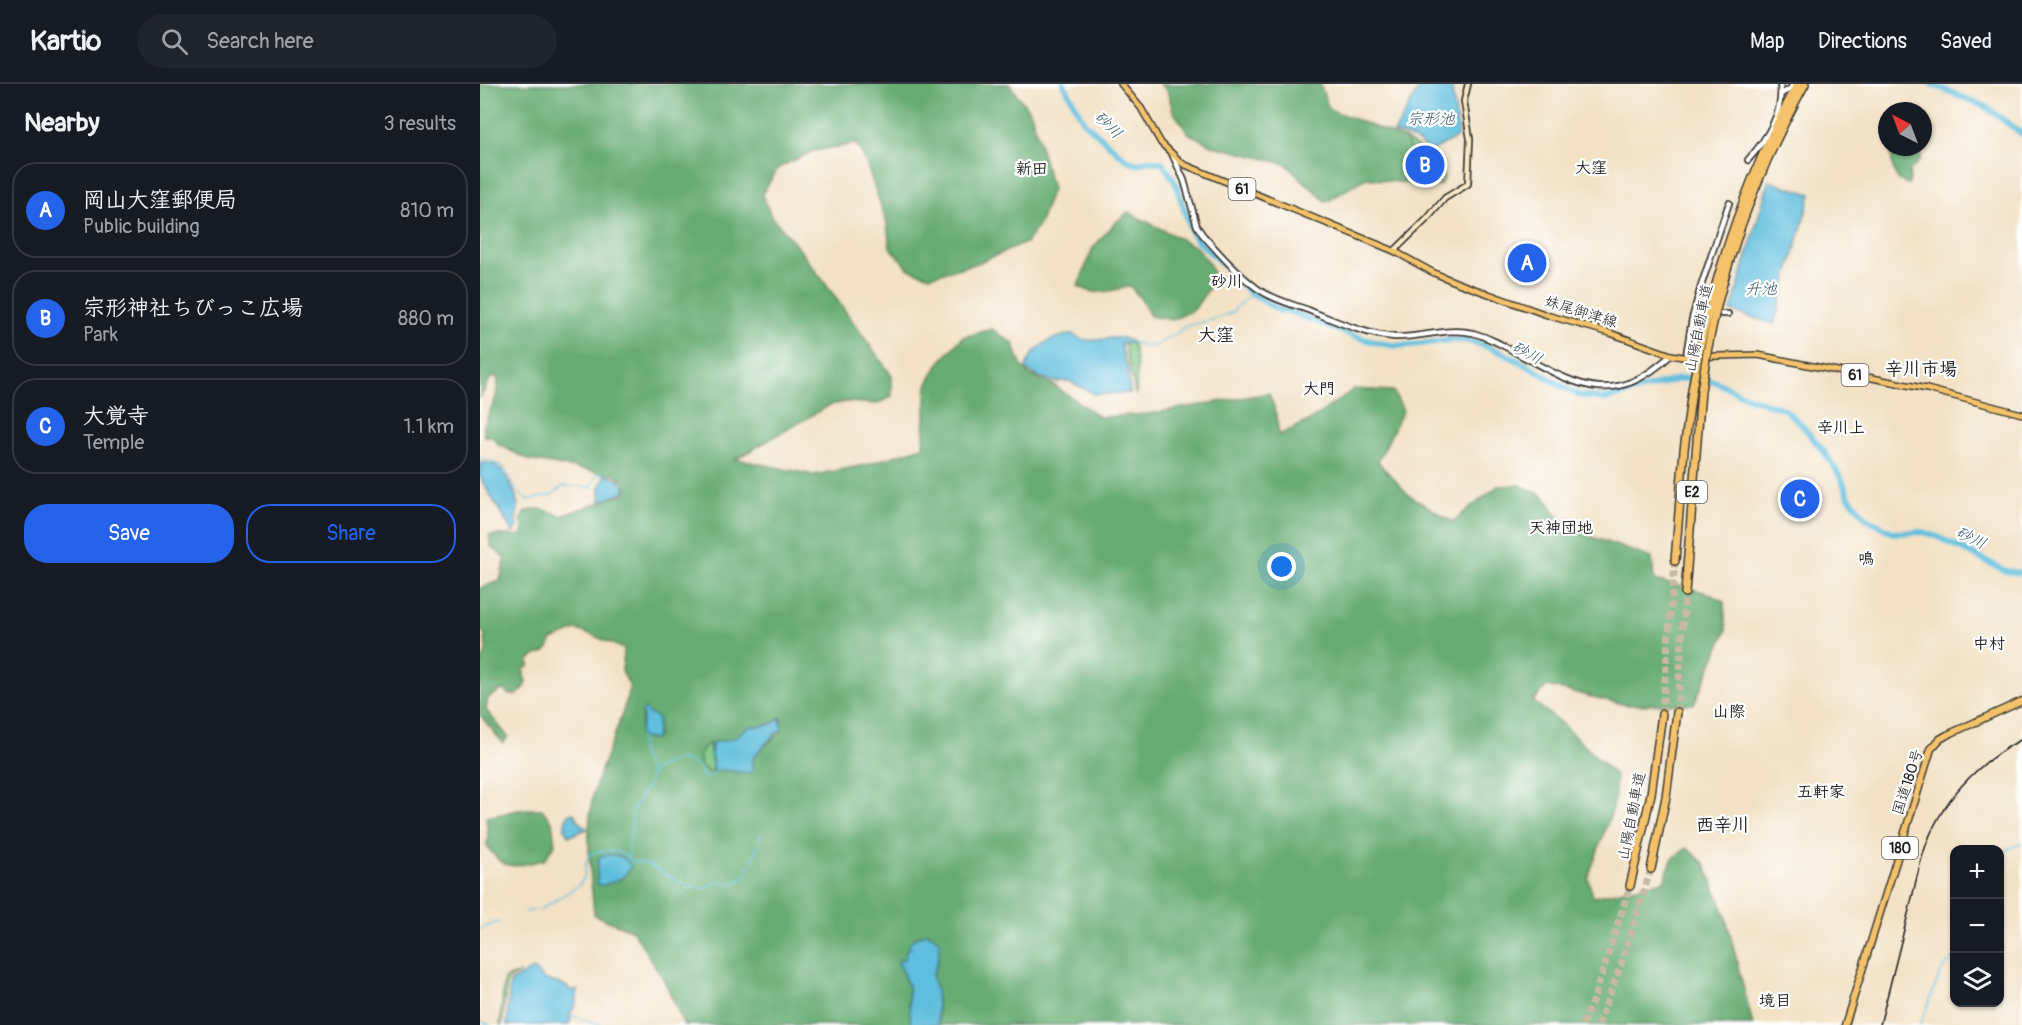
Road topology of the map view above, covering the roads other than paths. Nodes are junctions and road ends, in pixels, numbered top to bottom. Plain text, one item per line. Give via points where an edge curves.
1 (1121, 84) edge
2 (1468, 84) edge
3 (1780, 84) edge
4 (1793, 84) edge
5 (1798, 84) edge
6 (1805, 84) edge
7 (1781, 94) junction
8 (1172, 153) junction
9 (1748, 160) dead end
10 (1758, 172) junction
11 (1730, 203) dead end
12 (1394, 251) junction
13 (1703, 352) junction
14 (1671, 355) junction
15 (1686, 356) junction
16 (2022, 414) edge
17 (1675, 561) tunnel mouth
18 (1685, 593) tunnel mouth
19 (2022, 701) edge
20 (1677, 712) tunnel mouth
21 (1662, 714) tunnel mouth
22 (1651, 869) tunnel mouth
23 (1630, 886) tunnel mouth
24 (1845, 1025) edge

1 - 8 main road, 妹尾御津線 / 61
2 - 12 main road via 1464,101 1470,139 1468,184 1445,198
3 - 7 street
4 - 7 street
5 - 10 highway, 山陽自動車道 / E2 via 1774,129
6 - 10 highway, 山陽自動車道 / E2
7 - 9 street via 1779,109 1767,134
8 - 12 main road, 妹尾御津線 / 61 via 1183,164
8 - 14 street via 1202,234 1258,289 1276,299 1385,336 1450,332 1478,335 1586,386 1603,388 1631,382
10 - 13 highway, 山陽自動車道 / E2
11 - 15 street via 1706,271
12 - 14 main road, 妹尾御津線 / 61 via 1434,273
13 - 17 highway, 山陽自動車道 / E2, bridge via 1692,390
13 - 18 highway, 山陽自動車道 / E2, bridge
14 - 15 main road, 妹尾御津線 / 61
15 - 16 main road, 妹尾御津線 / 61 via 1758,355 1927,389
19 - 24 highway, 国道180号 / 180 via 1947,735 1931,749
20 - 22 highway, 山陽自動車道 via 1666,797
21 - 23 highway, 山陽自動車道 via 1644,832

